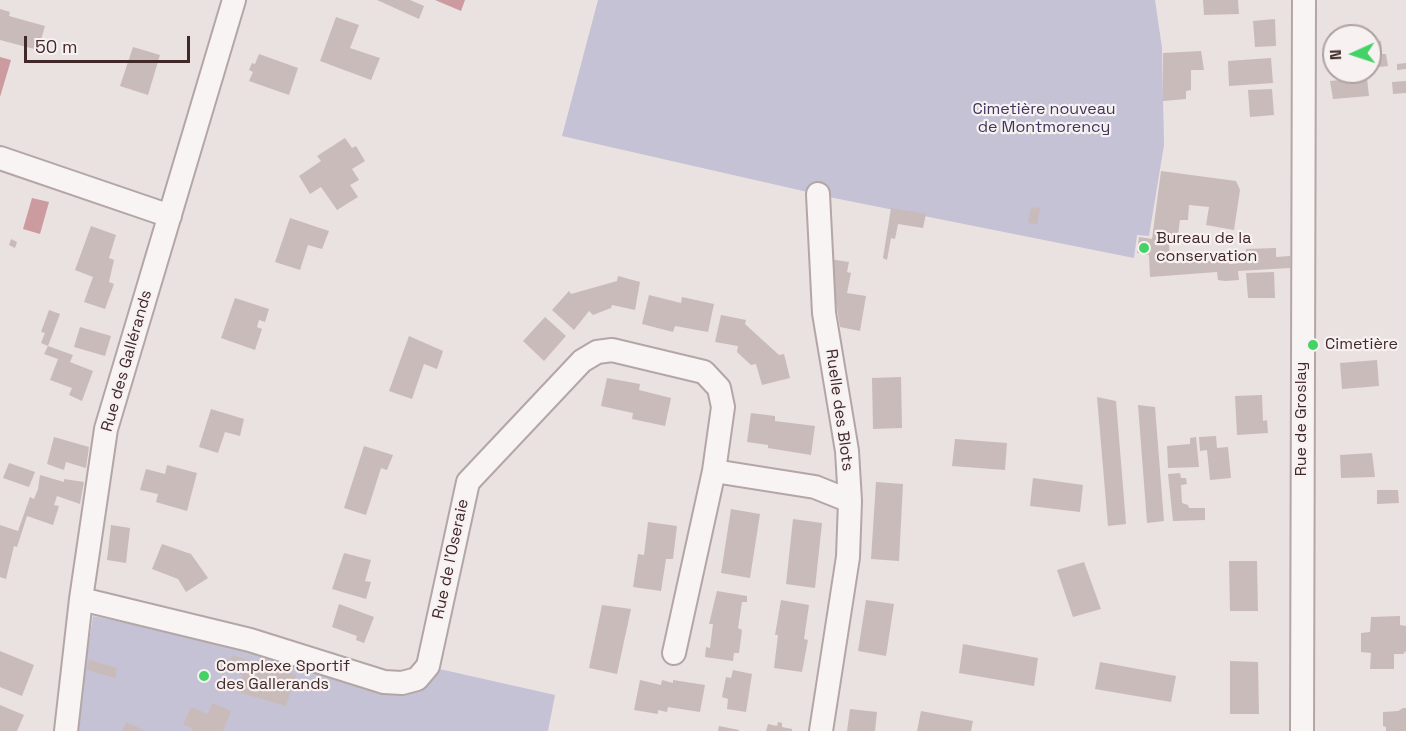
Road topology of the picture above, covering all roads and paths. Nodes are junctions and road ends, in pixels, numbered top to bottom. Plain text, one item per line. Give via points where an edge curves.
1 (234, 0) edge
2 (1304, 0) edge
3 (0, 158) edge
4 (818, 195) dead end
5 (170, 216) junction
6 (714, 471) junction
7 (850, 501) junction
8 (81, 599) junction
9 (674, 653) dead end
10 (66, 731) edge
11 (821, 731) edge
12 (1302, 731) edge

1 - 5 street, Rue des Gallérands
2 - 12 street, Rue de Groslay
3 - 5 street
4 - 7 street, Ruelle des Blots via 824,313 848,451
5 - 8 street, Rue des Gallérands via 106,429
6 - 7 street via 814,487
6 - 8 street, Rue de l'Oseraie via 723,407 719,388 704,372 612,350 597,352 582,361 468,482 428,666 417,679 402,683 384,682 250,640
6 - 9 street, Rue de l'Oseraie
7 - 11 street, Ruelle des Blots via 848,557
8 - 10 street, Rue des Gallérands

